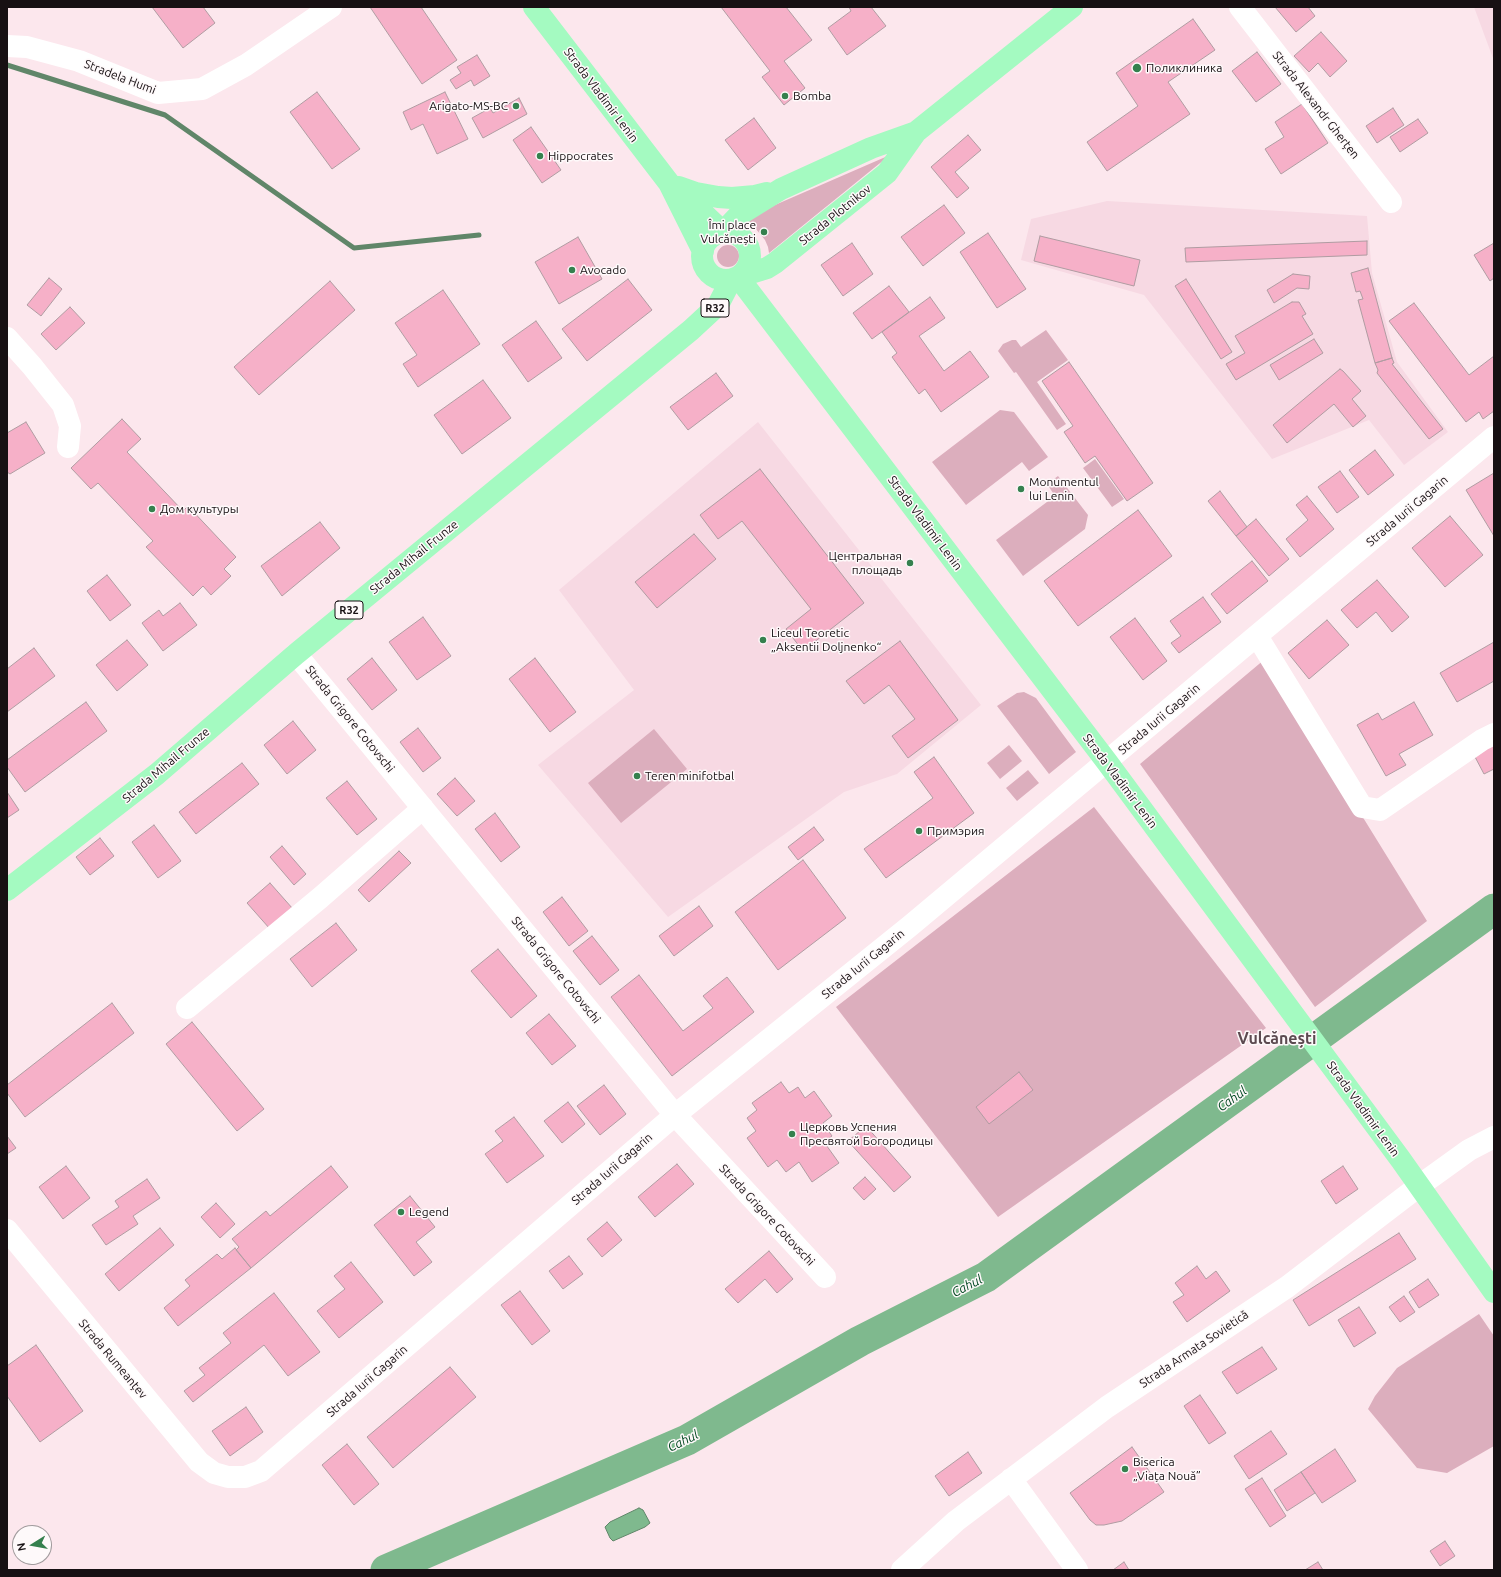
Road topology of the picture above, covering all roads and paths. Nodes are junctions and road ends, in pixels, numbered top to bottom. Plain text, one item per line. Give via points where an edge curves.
1 (331, 7) edge
2 (534, 7) edge
3 (1072, 7) edge
4 (1240, 7) edge
5 (7, 46) edge
6 (916, 132) junction
7 (669, 183) junction
8 (782, 189) junction
9 (1391, 202) dead end
10 (723, 232) junction
11 (703, 251) junction
12 (709, 273) junction
13 (735, 279) junction
14 (691, 330) junction
15 (7, 338) edge
16 (1494, 438) edge
17 (68, 447) dead end
18 (1257, 636) junction
19 (296, 654) junction
20 (1494, 734) edge
21 (1107, 762) junction
22 (422, 808) junction
23 (7, 890) edge
24 (187, 1008) dead end
25 (675, 1115) junction
26 (1494, 1137) edge
27 (1419, 1186) junction
28 (7, 1230) edge
29 (825, 1277) dead end
30 (1494, 1292) edge
31 (228, 1477) joint
32 (1011, 1479) junction
33 (904, 1569) edge
34 (1077, 1570) edge

1 - 5 street, Stradela Humi via 246,65 202,89 158,93 79,61 26,47
2 - 7 main road, Strada Vladimir Lenin
3 - 6 main road, Strada Plotnikov
4 - 9 street, Strada Alexandr Gherțen
6 - 8 main road, Strada Plotnikov via 871,148
6 - 13 main road, Strada Plotnikov via 887,173 775,263
7 - 8 main road via 701,194 725,198 755,196
7 - 10 main road, Strada Vladimir Lenin
7 - 11 main road, Strada Vladimir Lenin
8 - 10 main road, Strada Plotnikov via 739,214
10 - 11 main road via 712,238
10 - 13 main road, Strada Vladimir Lenin via 741,238 749,250 749,265 745,272
11 - 12 main road, Strada Vladimir Lenin via 704,266
12 - 13 main road via 723,280
12 - 14 main road, Strada Mihail Frunze / R32 via 702,312
13 - 14 main road, Strada Mihail Frunze / R32 via 718,305
13 - 21 main road, Strada Vladimir Lenin
14 - 19 main road, Strada Mihail Frunze / R32
15 - 17 street via 63,405 70,426
16 - 18 street, Strada Iurii Gagarin
18 - 20 street via 1362,807 1380,810
18 - 21 street, Strada Iurii Gagarin
19 - 22 street, Strada Grigore Cotovschi
19 - 23 main road, Strada Mihail Frunze / R32 via 157,774
21 - 25 street, Strada Iurii Gagarin via 910,926
21 - 27 main road, Strada Vladimir Lenin
22 - 24 street via 320,898
22 - 25 street, Strada Grigore Cotovschi
25 - 29 street, Strada Grigore Cotovschi
25 - 31 street, Strada Iurii Gagarin via 262,1471 245,1477
26 - 27 street, Strada Armata Sovietică via 1469,1150
27 - 30 main road, Strada Vladimir Lenin
27 - 32 street, Strada Armata Sovietică via 1287,1287 1107,1407
28 - 31 street, Strada Rumeanțev via 199,1462 214,1473
32 - 33 street, Strada Armata Sovietică via 956,1521
32 - 34 street

